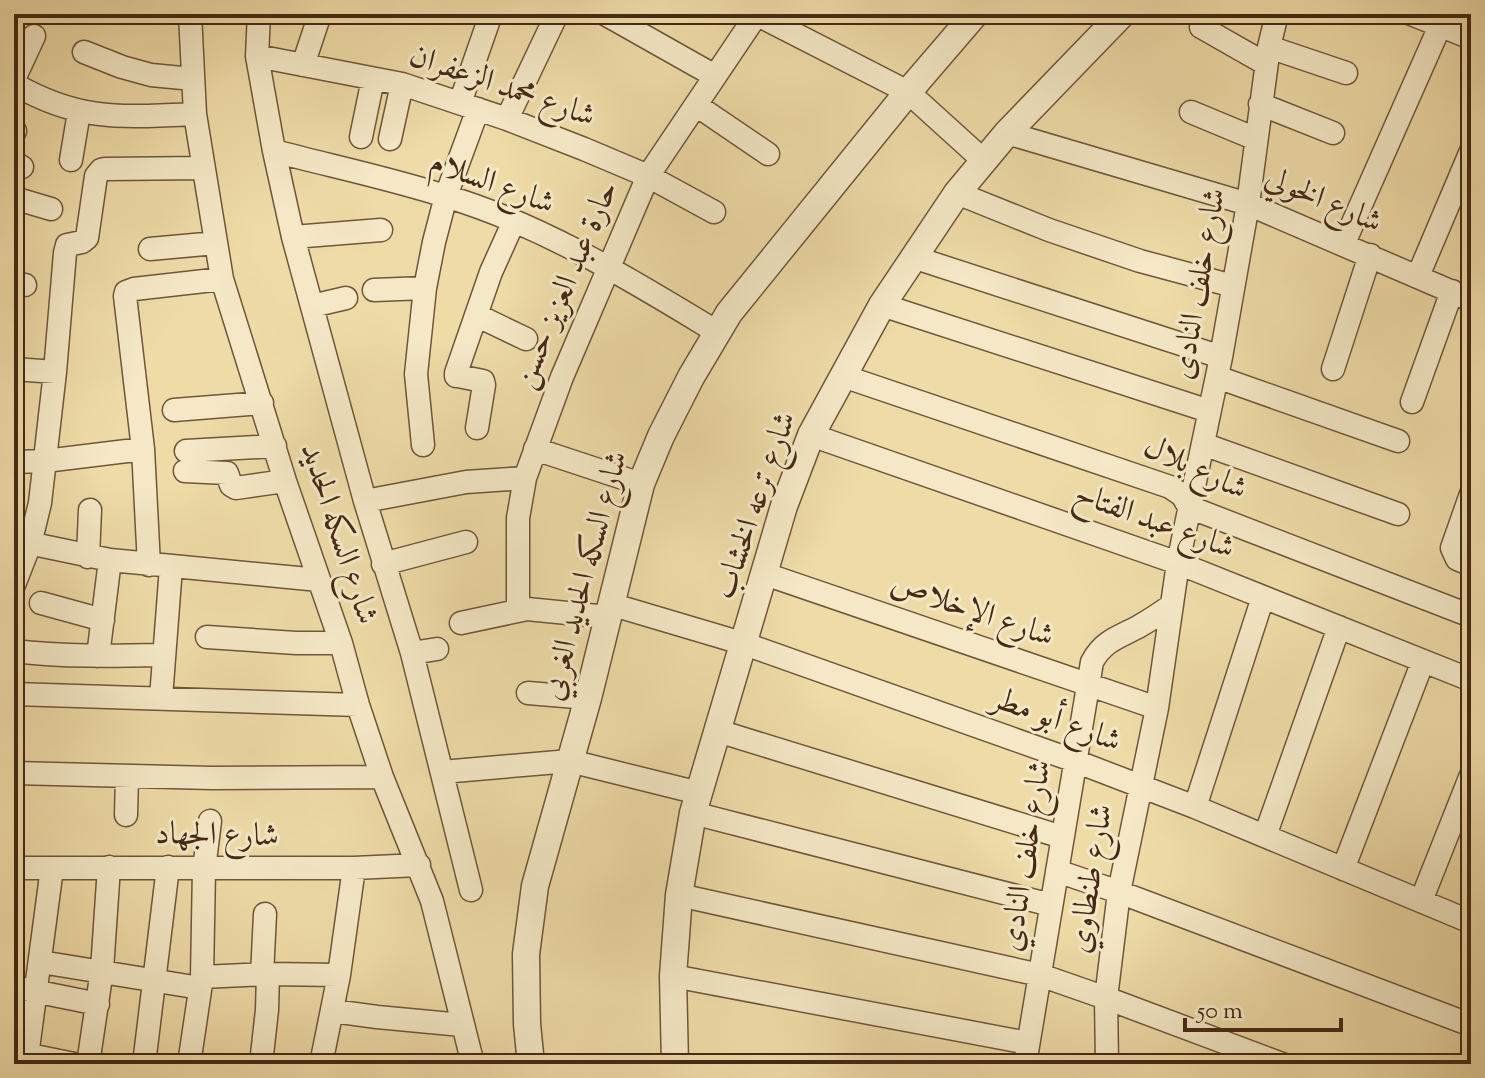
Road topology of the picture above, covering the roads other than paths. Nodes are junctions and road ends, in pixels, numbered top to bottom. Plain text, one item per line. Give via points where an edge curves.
1 (190, 14) edge
2 (259, 14) edge
3 (320, 14) edge
4 (491, 14) edge
5 (557, 14) edge
6 (605, 14) edge
7 (975, 14) edge
8 (1122, 14) edge
9 (1277, 14) edge
10 (1411, 14) edge
11 (763, 15) edge
12 (1440, 26) junction
13 (1201, 27) dead end
14 (1469, 33) edge
15 (34, 36) dead end
16 (84, 52) dead end
17 (1268, 55) junction
18 (257, 56) junction
19 (303, 65) junction
20 (1346, 73) dead end
21 (715, 76) junction
22 (193, 79) junction
23 (373, 79) junction
24 (14, 81) edge
25 (402, 84) junction
26 (908, 92) junction
27 (1260, 104) junction
28 (696, 105) junction
29 (469, 106) junction
30 (79, 112) junction
31 (1191, 112) dead end
32 (195, 114) junction
33 (507, 119) junction
34 (1007, 133) junction
35 (1333, 133) dead end
36 (361, 137) dead end
37 (390, 139) dead end
38 (1256, 139) junction
39 (274, 151) junction
40 (1471, 151) edge
41 (768, 154) dead end
42 (71, 160) dead end
43 (983, 160) junction
44 (203, 168) junction
45 (648, 176) junction
46 (957, 193) junction
47 (446, 196) junction
48 (14, 198) edge
49 (1248, 204) junction
50 (51, 209) dead end
51 (714, 212) dead end
52 (514, 221) junction
53 (381, 230) dead end
54 (293, 237) junction
55 (216, 243) junction
56 (1344, 243) junction
57 (150, 249) dead end
58 (1370, 255) junction
59 (913, 257) junction
60 (609, 267) junction
61 (1418, 276) junction
62 (222, 279) junction
63 (1233, 286) junction
64 (425, 288) junction
65 (374, 290) dead end
66 (1461, 295) edge
67 (346, 298) dead end
68 (882, 305) junction
69 (312, 306) junction
70 (476, 315) junction
71 (717, 332) junction
72 (526, 339) dead end
73 (1219, 367) junction
74 (14, 369) edge
75 (1333, 369) dead end
76 (55, 372) junction
77 (843, 376) junction
78 (1412, 402) dead end
79 (262, 403) junction
80 (174, 410) dead end
81 (1209, 411) junction
82 (477, 428) dead end
83 (811, 435) junction
84 (1398, 441) dead end
85 (1203, 444) junction
86 (423, 445) dead end
87 (275, 446) junction
88 (143, 449) junction
89 (535, 449) junction
90 (45, 461) junction
91 (14, 462) edge
92 (525, 478) junction
93 (285, 481) junction
94 (641, 484) junction
95 (1471, 494) edge
96 (365, 501) junction
97 (1189, 507) junction
98 (90, 510) dead end
99 (1398, 514) dead end
100 (22, 542) edge
101 (466, 542) dead end
102 (88, 557) junction
103 (110, 560) junction
104 (1178, 563) junction
105 (383, 564) junction
106 (1471, 565) edge
107 (160, 566) junction
108 (765, 574) junction
109 (319, 580) junction
110 (14, 585) edge
111 (1263, 597) junction
112 (41, 603) dead end
113 (1172, 605) junction
114 (518, 610) junction
115 (609, 610) junction
116 (1471, 616) edge
117 (103, 620) junction
118 (461, 623) dead end
119 (1339, 627) junction
120 (207, 637) dead end
121 (341, 643) junction
122 (745, 644) junction
123 (437, 649) dead end
124 (14, 651) edge
125 (412, 653) junction
126 (163, 655) junction
127 (98, 656) junction
128 (1423, 661) junction
129 (1471, 680) edge
130 (1087, 684) junction
131 (528, 693) dead end
132 (14, 694) edge
133 (161, 698) junction
134 (588, 698) junction
135 (358, 705) junction
136 (1157, 708) junction
137 (718, 731) junction
138 (570, 761) junction
139 (1075, 761) junction
140 (442, 772) junction
141 (14, 773) edge
142 (1471, 775) edge
143 (127, 776) junction
144 (382, 777) junction
145 (1140, 786) junction
146 (696, 803) junction
147 (1195, 807) junction
148 (126, 815) dead end
149 (210, 821) dead end
150 (1265, 836) junction
151 (1062, 837) junction
152 (419, 865) junction
153 (109, 867) junction
154 (168, 867) junction
155 (14, 868) edge
156 (52, 868) junction
157 (354, 868) junction
158 (204, 869) junction
159 (1343, 869) junction
160 (1057, 871) junction
161 (471, 890) dead end
162 (1119, 892) junction
163 (679, 895) junction
164 (1421, 901) junction
165 (1051, 905) junction
166 (265, 914) dead end
167 (1471, 922) edge
168 (41, 962) junction
169 (102, 970) junction
170 (265, 974) junction
171 (339, 975) junction
172 (1040, 975) junction
173 (673, 976) junction
174 (155, 980) junction
175 (201, 982) junction
176 (25, 989) edge
177 (1106, 998) junction
178 (98, 1004) junction
179 (333, 1011) junction
180 (462, 1025) junction
181 (1471, 1025) edge
182 (1027, 1054) edge
183 (262, 1055) dead end
184 (23, 1057) edge
185 (74, 1064) edge
186 (88, 1064) edge
187 (144, 1064) edge
188 (189, 1064) edge
189 (321, 1064) edge
190 (473, 1064) edge
191 (531, 1064) edge
192 (677, 1064) edge
193 (1107, 1064) edge
194 (1282, 1064) edge

1 - 22 street, شارع السكه الحديد
2 - 18 street, شارع السكه الحديد
3 - 19 street
4 - 29 street
5 - 33 street
6 - 21 street
7 - 26 street, شارع السكه الحديد الغربي
8 - 34 street, شارع ترعه الخشاب
9 - 17 street, شارع خلف النادى
10 - 12 street
11 - 21 street, حارة عبد العزيز حسن
11 - 26 street
12 - 14 street
12 - 56 street
13 - 17 street
15 - 24 street
16 - 22 street via 151,75
17 - 20 street
17 - 27 street, شارع خلف النادى
18 - 19 street, شارع محمد الزعفران
18 - 39 street, شارع السكه الحديد
19 - 23 street, شارع محمد الزعفران
21 - 28 street, حارة عبد العزيز حسن
22 - 32 street, شارع السكه الحديد
23 - 25 street, شارع محمد الزعفران
23 - 36 street
24 - 30 street via 44,100
25 - 29 street, شارع محمد الزعفران
25 - 37 street
26 - 43 street
26 - 71 street, شارع السكه الحديد الغربي
27 - 35 street
27 - 38 street, شارع خلف النادى
28 - 41 street
28 - 45 street, حارة عبد العزيز حسن
29 - 33 street, شارع محمد الزعفران
29 - 47 street
30 - 32 street via 118,117
30 - 42 street
31 - 38 street
32 - 44 street, شارع السكه الحديد
33 - 45 street, شارع محمد الزعفران
34 - 43 street, شارع ترعه الخشاب
34 - 49 street, شارع الخولي
38 - 49 street, شارع خلف النادى
39 - 47 street, شارع السلام
39 - 54 street, شارع السكه الحديد
40 - 61 street
43 - 46 street, شارع ترعه الخشاب
44 - 55 street, شارع السكه الحديد
44 - 76 street via 101,170 96,176 88,235 66,248
45 - 51 street, شارع محمد الزعفران
45 - 60 street, حارة عبد العزيز حسن
46 - 59 street, شارع ترعه الخشاب
46 - 63 street via 1140,261
47 - 52 street, شارع السلام
47 - 64 street
48 - 50 street
49 - 56 street, شارع الخولي
49 - 63 street, شارع خلف النادى
52 - 60 street, شارع السلام
52 - 70 street
53 - 54 street
54 - 69 street, شارع السكه الحديد
55 - 57 street
55 - 62 street, شارع السكه الحديد
56 - 58 street, شارع الخولي
58 - 61 street, شارع الخولي
58 - 75 street
59 - 68 street, شارع ترعه الخشاب
59 - 73 street
60 - 71 street, شارع السلام
60 - 89 street, حارة عبد العزيز حسن
61 - 66 street, شارع الخولي
62 - 79 street, شارع السكه الحديد
62 - 88 street via 126,292
63 - 73 street, شارع خلف النادى
64 - 65 street
64 - 86 street via 416,374
66 - 78 street
67 - 69 street
68 - 77 street, شارع ترعه الخشاب
68 - 81 street
69 - 96 street, شارع السكه الحديد
70 - 72 street
70 - 82 street via 456,376 483,381
71 - 94 street, شارع السكه الحديد الغربي
73 - 81 street, شارع خلف النادى
73 - 84 street
74 - 76 street
76 - 90 street
77 - 83 street, شارع ترعه الخشاب
77 - 97 street, شارع بلال via 1170,487
79 - 80 street
79 - 87 street, شارع السكه الحديد
81 - 85 street, شارع خلف النادى
83 - 104 street, شارع عبد الفتاح
83 - 108 street, شارع ترعه الخشاب
85 - 97 street, شارع خلف النادى
85 - 99 street
87 - 93 street, شارع السكه الحديد
87 - 93 street via 186,461 227,473 236,488
88 - 90 street
88 - 107 street
89 - 92 street, حارة عبد العزيز حسن
89 - 94 street
90 - 91 street
90 - 100 street via 40,503
92 - 96 street via 466,482
92 - 114 street, حارة عبد العزيز حسن via 518,518
93 - 109 street, شارع السكه الحديد
94 - 115 street, شارع السكه الحديد الغربي
95 - 106 street via 1452,548 1457,559
96 - 105 street, شارع السكه الحديد
97 - 104 street, شارع خلف النادى
97 - 116 street, شارع بلال
98 - 102 street
100 - 102 street
100 - 110 street
101 - 105 street
102 - 103 street
103 - 107 street
103 - 117 street
104 - 111 street, شارع عبد الفتاح
104 - 113 street, شارع طنطاوي
105 - 125 street, شارع السكه الحديد
107 - 109 street
107 - 126 street
108 - 122 street, شارع ترعه الخشاب
108 - 130 street, شارع الإخلاص
109 - 121 street, شارع السكه الحديد
111 - 119 street, شارع عبد الفتاح
111 - 147 street
112 - 117 street
113 - 130 street, شارع خلف النادي via 1098,651
113 - 136 street, شارع طنطاوي
114 - 115 street, شارع أبو مطر
114 - 118 street, شارع أبو مطر
115 - 122 street, شارع أبو مطر
115 - 134 street, شارع السكه الحديد الغربي
117 - 127 street
119 - 128 street, شارع عبد الفتاح
119 - 150 street
120 - 121 street
121 - 135 street, شارع السكه الحديد
122 - 137 street, شارع ترعه الخشاب
122 - 139 street, شارع أبو مطر
123 - 125 street
124 - 127 street
125 - 140 street, شارع السكه الحديد
126 - 127 street
126 - 133 street
128 - 129 street, شارع عبد الفتاح
128 - 159 street
130 - 136 street, شارع الإخلاص
130 - 139 street, شارع خلف النادي
131 - 134 street
132 - 133 street
133 - 135 street
134 - 138 street, شارع السكه الحديد الغربي
135 - 144 street, شارع السكه الحديد
136 - 145 street, شارع طنطاوي
137 - 146 street, شارع ترعه الخشاب
137 - 151 street
138 - 140 street
138 - 146 street
138 - 191 street, شارع السكه الحديد الغربي via 535,886 526,954
139 - 145 street, شارع أبو مطر
139 - 151 street, شارع خلف النادي
140 - 161 street, شارع السكه الحديد
141 - 143 street
142 - 164 street
143 - 144 street
143 - 148 street
144 - 152 street, شارع السكه الحديد
145 - 147 street, شارع أبو مطر
145 - 162 street, شارع طنطاوي
146 - 163 street, شارع ترعه الخشاب
146 - 165 street
147 - 150 street, شارع أبو مطر
149 - 158 street
150 - 159 street, شارع أبو مطر
151 - 160 street, شارع خلف النادي
152 - 157 street, شارع الجهاد
152 - 180 street, شارع السكه الحديد
153 - 154 street, شارع الجهاد
153 - 156 street, شارع الجهاد
153 - 169 street
154 - 158 street, شارع الجهاد
154 - 174 street
155 - 156 street, شارع الجهاد
156 - 168 street
157 - 158 street, شارع الجهاد
157 - 171 street
158 - 175 street
159 - 164 street, شارع أبو مطر
160 - 162 street
160 - 165 street, شارع خلف النادي
162 - 177 street, شارع طنطاوي
162 - 181 street
163 - 172 street
163 - 173 street, شارع ترعه الخشاب
164 - 167 street, شارع أبو مطر
165 - 172 street, شارع خلف النادي
166 - 170 street
168 - 169 street
168 - 176 street
169 - 174 street
169 - 178 street
170 - 171 street
170 - 175 street
170 - 183 street
171 - 179 street
172 - 177 street
172 - 182 street, شارع خلف النادي
173 - 182 street
173 - 192 street, شارع ترعه الخشاب
174 - 175 street
174 - 187 street
175 - 188 street
176 - 178 street
176 - 184 street
177 - 193 street, شارع طنطاوي
177 - 194 street
178 - 186 street
179 - 180 street
179 - 189 street
180 - 190 street, شارع السكه الحديد
184 - 185 street

